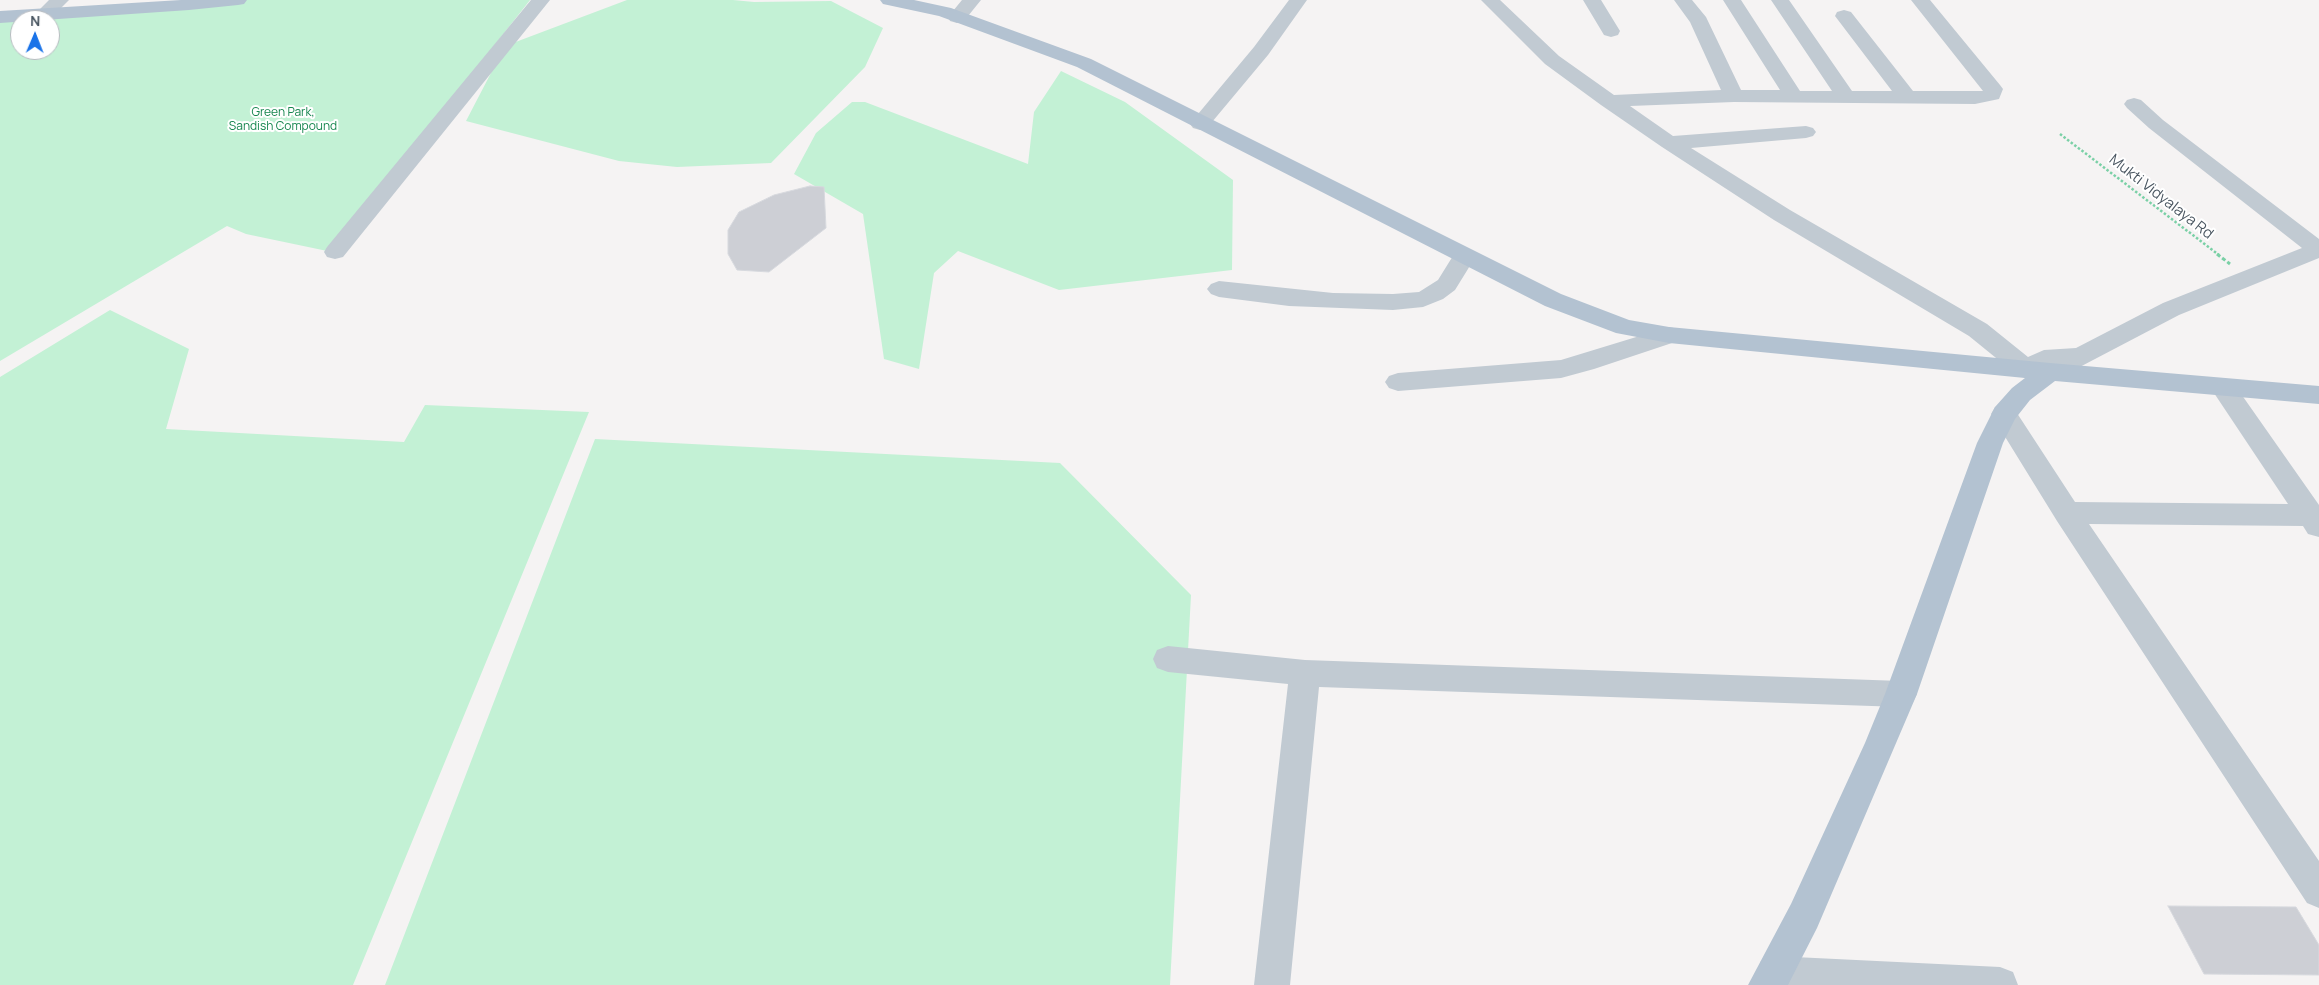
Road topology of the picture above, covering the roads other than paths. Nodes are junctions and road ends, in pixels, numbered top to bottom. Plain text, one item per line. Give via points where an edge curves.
1 (60, 0) edge
2 (238, 0) edge
3 (541, 0) edge
4 (889, 0) edge
5 (1298, 0) edge
6 (1490, 0) edge
7 (1592, 0) edge
8 (1683, 0) edge
9 (1732, 0) edge
10 (1780, 0) edge
11 (1920, 0) edge
12 (964, 8) edge
13 (49, 10) edge
14 (60, 13) edge
15 (1844, 16) dead end
16 (1611, 31) dead end
17 (1734, 96) junction
18 (1794, 96) junction
19 (1846, 97) junction
20 (1907, 97) junction
21 (1608, 101) junction
22 (2134, 104) dead end
23 (1200, 124) junction
24 (1806, 132) dead end
25 (1669, 144) junction
26 (2319, 250) edge
27 (335, 252) dead end
28 (1464, 256) junction
29 (1219, 289) dead end
30 (1669, 335) junction
31 (2038, 370) junction
32 (1398, 382) dead end
33 (2223, 387) junction
34 (2319, 395) edge
35 (2004, 414) junction
36 (2067, 513) junction
37 (2315, 521) edge
38 (1168, 659) dead end
39 (1305, 673) junction
40 (1901, 694) junction
41 (2319, 891) edge
42 (1770, 979) edge
43 (1272, 985) edge
44 (2000, 985) edge

1 - 13 street
2 - 14 main road
3 - 27 street
4 - 12 main road
5 - 23 street
6 - 21 street via 1552,60
7 - 16 street
8 - 17 street via 1699,21
9 - 18 street
10 - 19 street
11 - 20 street via 1993,89 1992,94 1986,97
12 - 23 main road via 1084,63
15 - 20 street
17 - 18 street
17 - 21 street
18 - 19 street
19 - 20 street
21 - 25 street
22 - 26 street
23 - 28 main road
24 - 25 street
25 - 31 street via 1782,215 1930,300
26 - 31 street via 2172,309 2081,356 2044,359
28 - 29 street via 1447,285 1423,299 1333,301
28 - 30 main road via 1552,300 1625,327
30 - 31 main road
30 - 32 street via 1561,369
31 - 33 main road
31 - 35 main road
33 - 34 main road
33 - 37 street
35 - 36 street
35 - 40 main road via 1990,444
36 - 37 street
36 - 41 street
38 - 39 street
39 - 40 street
39 - 43 street
40 - 42 main road via 1804,916
42 - 44 street

